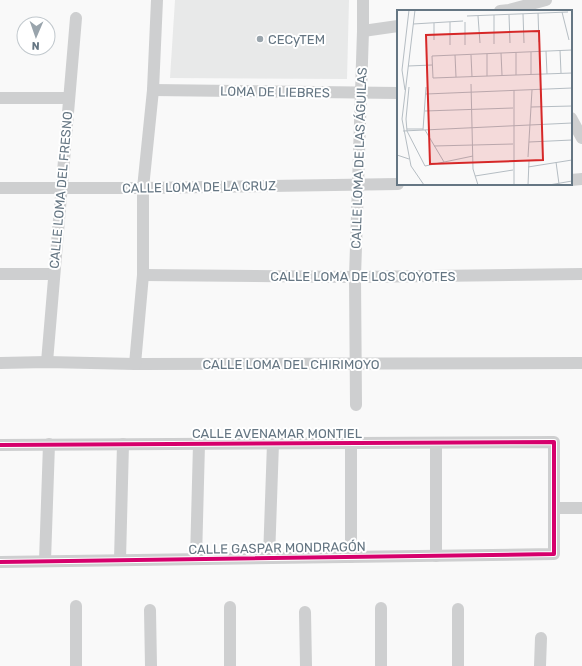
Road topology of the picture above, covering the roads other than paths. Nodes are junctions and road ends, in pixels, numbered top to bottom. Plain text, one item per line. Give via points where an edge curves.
1 (157, 0) edge
2 (363, 0) edge
3 (546, 0) edge
4 (510, 10) edge
5 (76, 18) dead end
6 (397, 26) edge
7 (363, 32) junction
8 (152, 90) junction
9 (361, 93) junction
10 (397, 93) edge
11 (0, 98) edge
12 (69, 98) junction
13 (572, 120) edge
14 (582, 138) edge
15 (582, 179) edge
16 (572, 180) edge
17 (358, 184) junction
18 (397, 184) edge
19 (0, 188) edge
20 (62, 188) junction
21 (143, 188) junction
22 (0, 274) edge
23 (54, 274) junction
24 (582, 274) edge
25 (143, 275) junction
26 (355, 277) junction
27 (47, 362) junction
28 (0, 363) edge
29 (582, 363) edge
30 (135, 364) junction
31 (356, 364) junction
32 (356, 406) dead end
33 (273, 443) junction
34 (351, 443) junction
35 (436, 443) junction
36 (0, 444) edge
37 (49, 444) junction
38 (123, 444) junction
39 (199, 444) junction
40 (554, 508) junction
41 (582, 508) edge
42 (436, 556) junction
43 (351, 557) junction
44 (269, 558) junction
45 (196, 559) junction
46 (120, 560) junction
47 (45, 561) junction
48 (0, 562) edge
49 (76, 606) dead end
50 (230, 607) dead end
51 (382, 608) dead end
52 (458, 609) dead end
53 (150, 610) dead end
54 (305, 612) dead end
55 (541, 638) dead end
56 (76, 666) edge
57 (151, 666) edge
58 (230, 666) edge
59 (306, 666) edge
60 (381, 666) edge
61 (458, 666) edge
62 (540, 666) edge

1 - 8 street
2 - 7 street, CALLE LOMA DE LAS ÁGUILAS
3 - 4 street
5 - 12 street, CALLE LOMA DEL FRESNO
6 - 7 street
7 - 9 street, CALLE LOMA DE LAS ÁGUILAS
8 - 9 street, LOMA DE LIEBRES
8 - 21 street
9 - 10 street, LOMA DE LIEBRES
9 - 17 street, CALLE LOMA DE LAS ÁGUILAS
11 - 12 street
12 - 20 street, CALLE LOMA DEL FRESNO
13 - 14 street
15 - 16 street
17 - 18 street, CALLE LOMA DE LA CRUZ
17 - 21 street, CALLE LOMA DE LA CRUZ
17 - 26 street, CALLE LOMA DE LAS ÁGUILAS
19 - 20 street, CALLE LOMA DE LA CRUZ
20 - 21 street, CALLE LOMA DE LA CRUZ
20 - 23 street, CALLE LOMA DEL FRESNO
21 - 25 street
22 - 23 street
23 - 27 street, CALLE LOMA DEL FRESNO
24 - 26 street, CALLE LOMA DE LOS COYOTES
25 - 26 street, CALLE LOMA DE LOS COYOTES
25 - 30 street
26 - 31 street, CALLE LOMA DE LAS ÁGUILAS
27 - 28 street, CALLE LOMA DEL CHIRIMOYO
27 - 30 street, CALLE LOMA DEL CHIRIMOYO
29 - 31 street, CALLE LOMA DEL CHIRIMOYO
30 - 31 street, CALLE LOMA DEL CHIRIMOYO
31 - 32 street, CALLE LOMA DE LAS ÁGUILAS
33 - 34 street, CALLE AVENAMAR MONTIEL
33 - 39 street, CALLE AVENAMAR MONTIEL
33 - 44 street
34 - 35 street, CALLE AVENAMAR MONTIEL
34 - 43 street
35 - 40 street, CALLE AVENAMAR MONTIEL via 554,442
35 - 42 street
36 - 37 street, CALLE AVENAMAR MONTIEL
37 - 38 street, CALLE AVENAMAR MONTIEL
37 - 47 street
38 - 39 street, CALLE AVENAMAR MONTIEL
38 - 46 street
39 - 45 street
40 - 41 street
40 - 42 street, CALLE GASPAR MONDRAGÓN via 554,554
42 - 43 street, CALLE GASPAR MONDRAGÓN
43 - 44 street, CALLE GASPAR MONDRAGÓN
44 - 45 street, CALLE GASPAR MONDRAGÓN
45 - 46 street, CALLE GASPAR MONDRAGÓN
46 - 47 street, CALLE GASPAR MONDRAGÓN
47 - 48 street, CALLE GASPAR MONDRAGÓN
49 - 56 street
50 - 58 street
51 - 60 street
52 - 61 street
53 - 57 street
54 - 59 street
55 - 62 street

